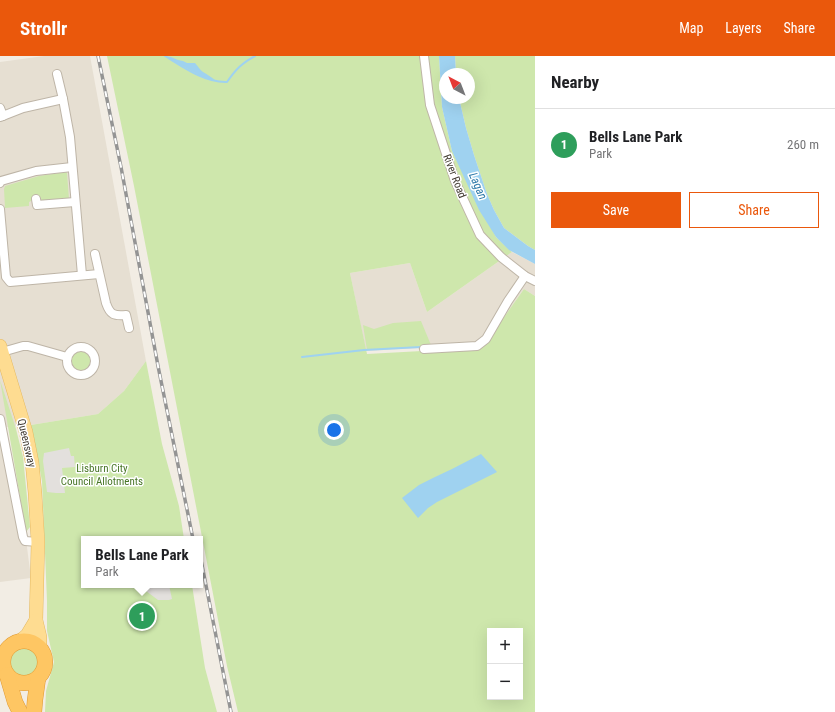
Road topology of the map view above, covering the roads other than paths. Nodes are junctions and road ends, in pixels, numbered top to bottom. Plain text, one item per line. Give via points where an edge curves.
1 (424, 56) edge
2 (57, 74) dead end
3 (63, 99) junction
4 (1, 114) edge
5 (72, 167) junction
6 (0, 183) edge
7 (36, 199) dead end
8 (76, 202) junction
9 (0, 209) edge
10 (96, 254) dead end
11 (99, 274) junction
12 (82, 275) junction
13 (525, 276) junction
14 (535, 281) edge
15 (129, 328) dead end
16 (1, 349) edge
17 (424, 349) dead end
18 (67, 357) dead end
19 (0, 419) edge
20 (38, 542) junction
21 (36, 620) junction
22 (10, 644) edge
23 (40, 649) junction
24 (3, 667) edge
25 (38, 678) junction
26 (20, 712) edge
27 (34, 712) edge

1 - 13 street, River Road via 430,105 455,181 480,235
2 - 3 street
3 - 4 street
3 - 5 street
5 - 6 street via 36,172
5 - 8 street
7 - 8 street via 37,205
8 - 12 street
9 - 12 street via 6,277 10,282
10 - 11 street
11 - 12 street
11 - 15 street via 109,311 119,316 126,315
13 - 14 street, River Road
13 - 17 street via 486,339 477,346
16 - 18 street via 28,346
16 - 20 main road, Queensway via 26,432 32,462
19 - 20 street, Queensway via 23,537 25,540
20 - 21 main road, Queensway
21 - 22 main road via 27,635
21 - 23 main road, Queensway
22 - 23 highway via 30,642
22 - 24 highway
23 - 25 highway via 45,667
24 - 25 highway via 12,680 18,683 32,682
24 - 26 highway
25 - 27 highway

